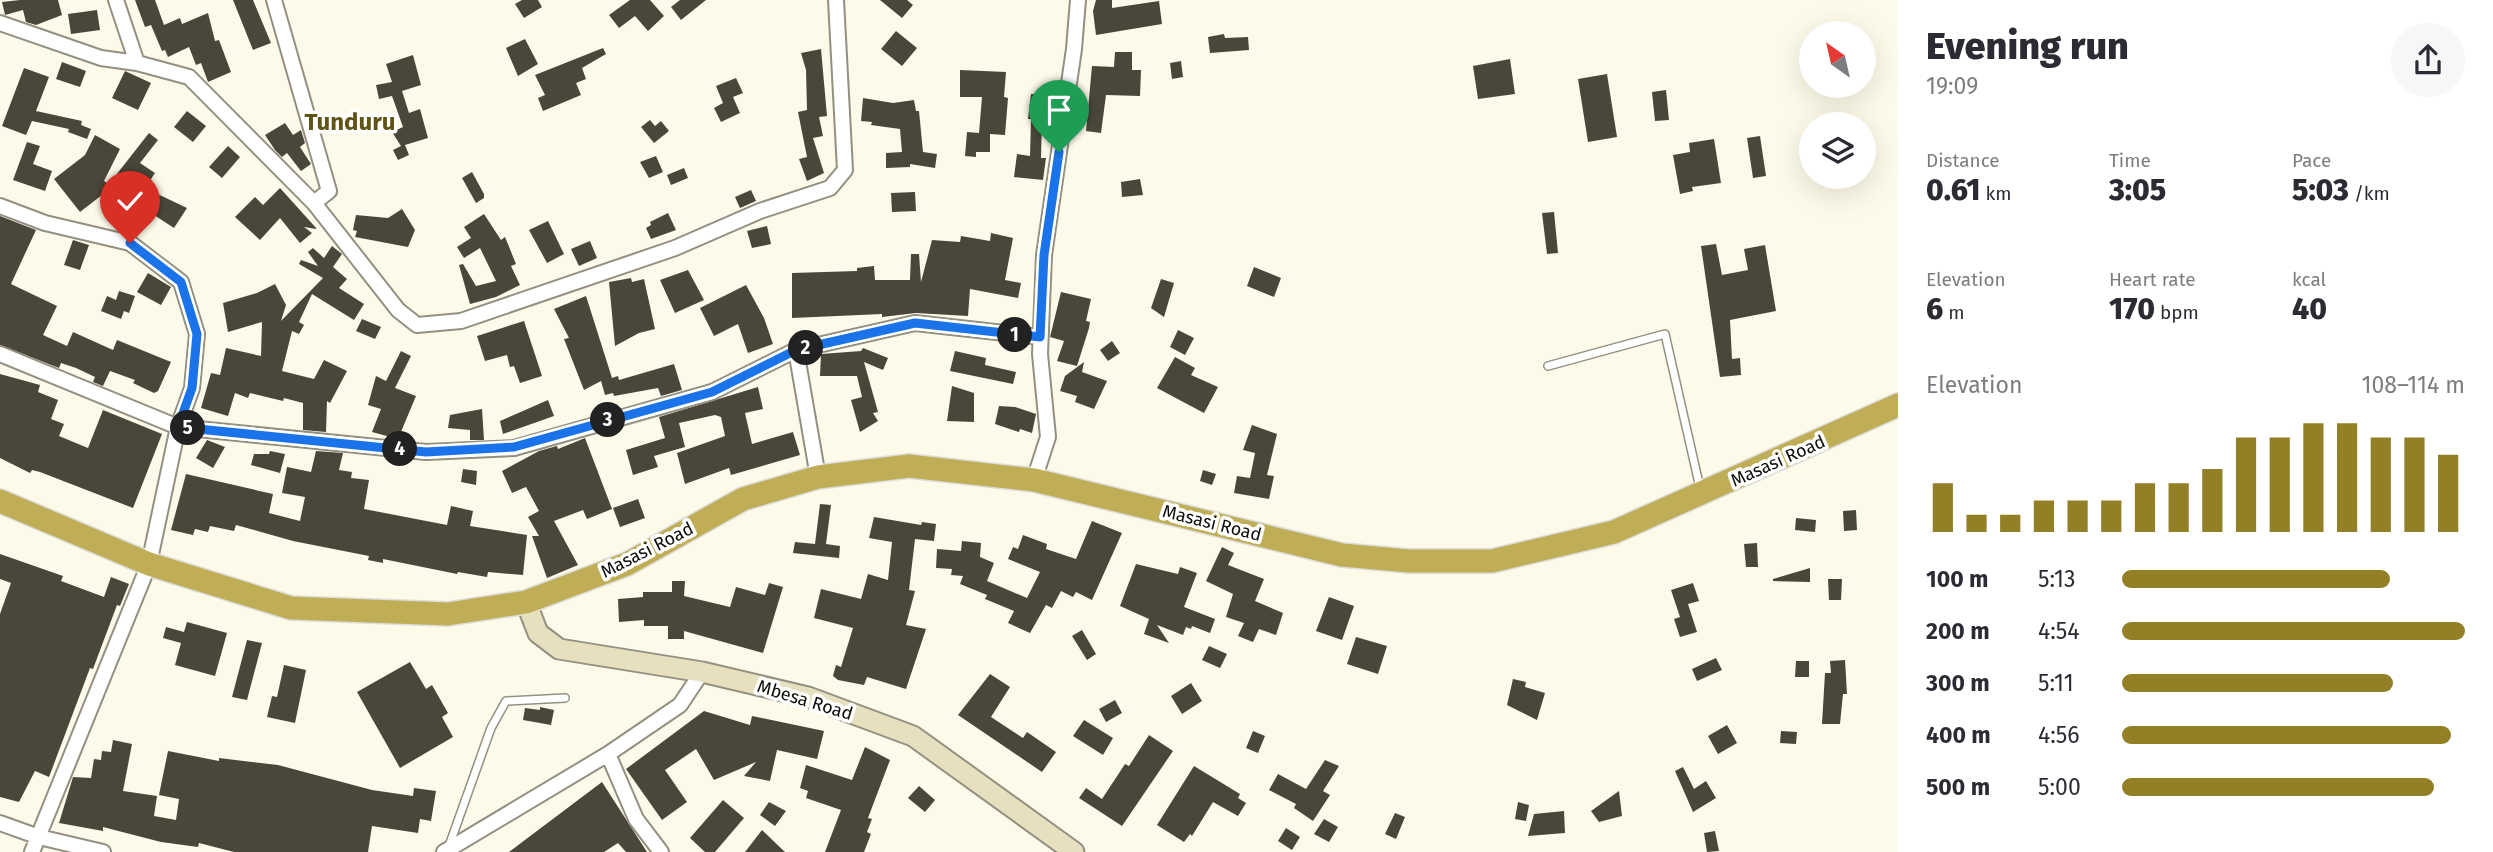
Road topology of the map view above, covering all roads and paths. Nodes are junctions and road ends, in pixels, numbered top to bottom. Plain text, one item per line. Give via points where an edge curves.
1 (116, 0) edge
2 (274, 0) edge
3 (836, 0) edge
4 (1078, 0) edge
5 (0, 23) edge
6 (137, 63) junction
7 (314, 202) junction
8 (0, 206) edge
9 (1040, 337) junction
10 (796, 350) junction
11 (0, 354) edge
12 (1548, 366) dead end
13 (1898, 405) edge
14 (178, 427) junction
15 (818, 477) junction
16 (1034, 480) junction
17 (1702, 495) junction
18 (0, 501) edge
19 (149, 564) junction
20 (526, 602) junction
21 (702, 672) junction
22 (565, 698) dead end
23 (608, 754) junction
24 (0, 823) edge
25 (39, 837) junction
26 (447, 851) edge
27 (32, 852) edge
28 (103, 852) edge
29 (661, 852) edge
30 (1074, 852) edge

1 - 6 street
2 - 7 street via 329,191
3 - 7 street via 845,170 830,188 760,211 675,248 461,321 417,325 398,310
4 - 9 street via 1044,255
5 - 6 street via 101,58
6 - 7 street via 189,77
8 - 14 street via 45,223 130,243 181,282 197,334 192,388
9 - 10 street via 915,323
9 - 16 street via 1048,437
10 - 14 street via 712,392 514,447 426,452
10 - 15 street
11 - 14 street
12 - 17 lane via 1665,334
13 - 17 highway, Masasi Road
14 - 19 street
15 - 16 highway, Masasi Road via 909,466
15 - 20 highway, Masasi Road via 743,499 627,564
16 - 17 highway, Masasi Road via 1342,555 1409,561 1492,561 1614,532
18 - 19 highway, Masasi Road
19 - 20 highway, Masasi Road via 290,608 448,614
19 - 25 street
20 - 21 main road, Mbesa Road via 538,633 559,649
21 - 23 street via 680,705
21 - 30 main road, Mbesa Road via 808,697 913,736
22 - 26 lane via 506,701 491,728
23 - 26 street
23 - 29 street via 636,819
24 - 25 street
25 - 27 street
25 - 28 street

